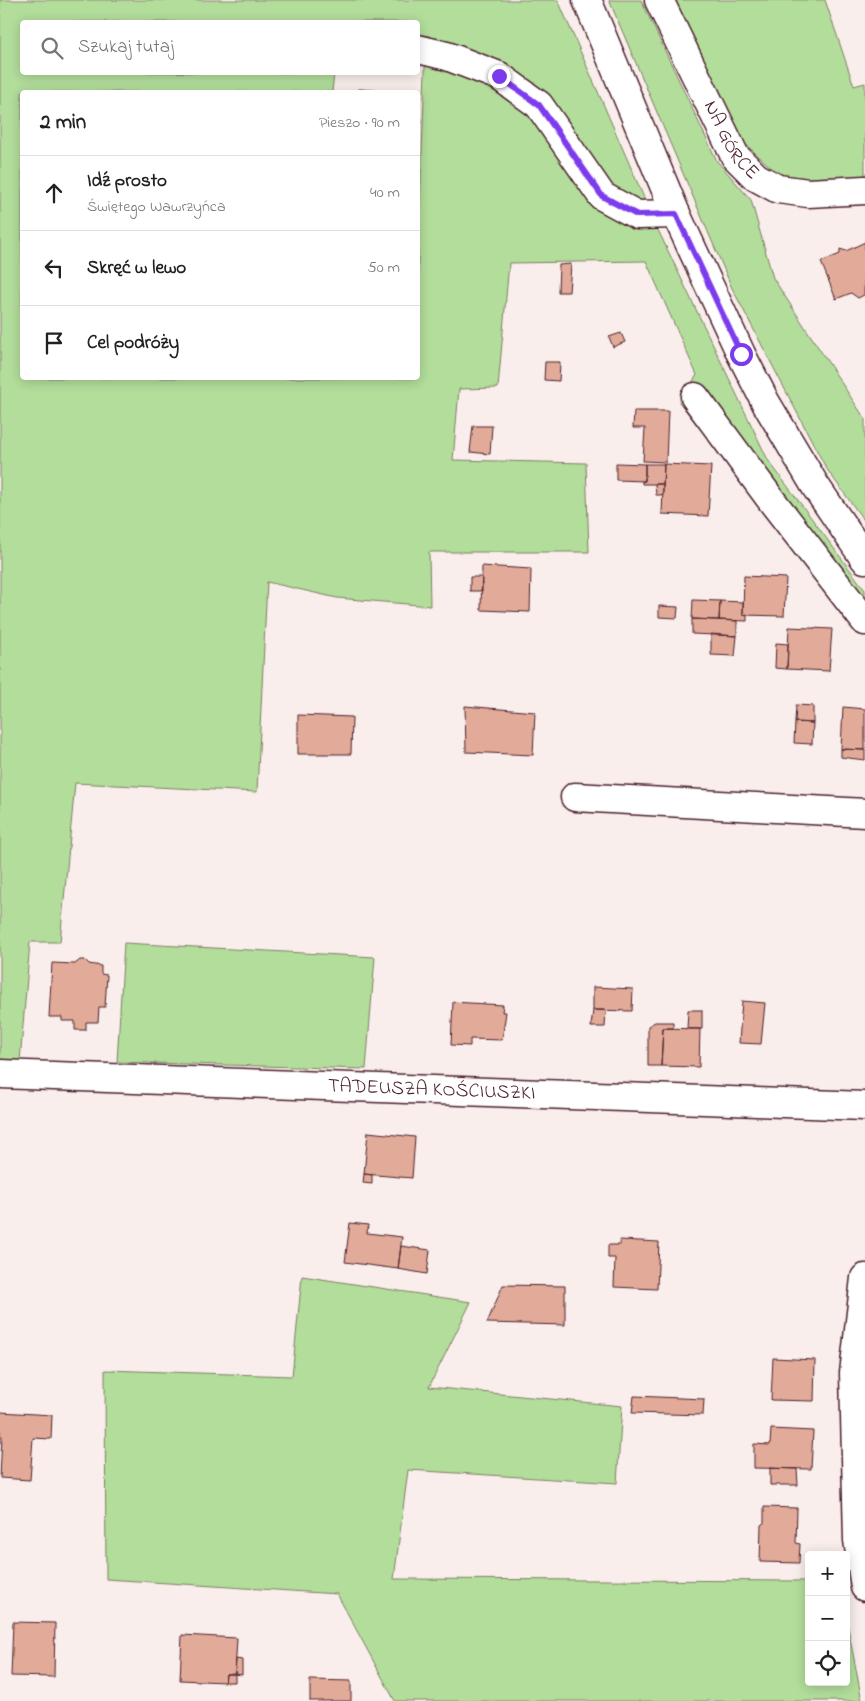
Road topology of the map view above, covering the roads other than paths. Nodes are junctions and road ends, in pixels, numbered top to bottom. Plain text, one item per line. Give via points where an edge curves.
1 (586, 0) edge
2 (659, 0) edge
3 (420, 49) edge
4 (865, 190) edge
5 (676, 214) junction
6 (695, 397) dead end
7 (865, 559) edge
8 (865, 621) edge
9 (575, 797) dead end
10 (865, 813) edge
11 (0, 1076) edge
12 (865, 1106) edge
13 (865, 1278) edge
14 (865, 1587) edge

1 - 5 street
2 - 4 street, NA GÓRCE via 735,156 756,177 778,189 808,193
3 - 5 street via 499,76 539,105 602,196 637,215
5 - 7 street via 766,403 816,487
6 - 8 street
9 - 10 street
11 - 12 street, TADEUSZA KOŚCIUSZKI
13 - 14 street via 854,1373 858,1540

